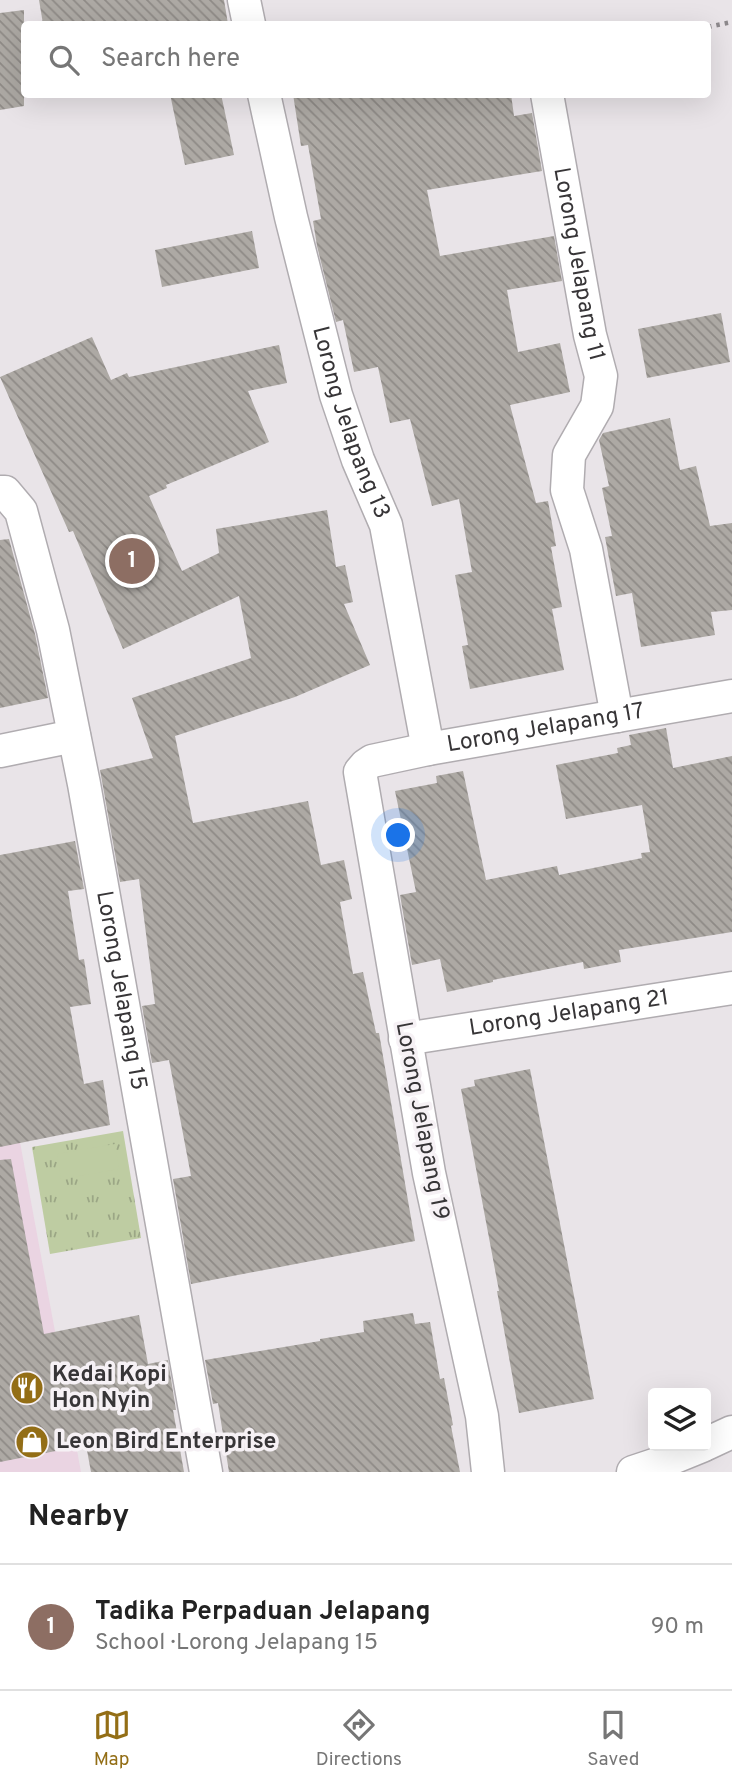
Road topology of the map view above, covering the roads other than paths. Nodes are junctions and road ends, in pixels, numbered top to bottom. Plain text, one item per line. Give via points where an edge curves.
1 (244, 0) edge
2 (248, 21) edge
3 (265, 98) edge
4 (548, 98) edge
5 (11, 501) edge
6 (732, 696) edge
7 (618, 716) junction
8 (74, 736) junction
9 (428, 749) junction
10 (0, 751) edge
11 (361, 769) joint
12 (732, 988) edge
13 (405, 1039) junction
14 (732, 1432) edge
15 (711, 1442) edge
16 (689, 1451) edge
17 (206, 1472) edge
18 (488, 1472) edge
19 (633, 1472) edge

1 - 2 street
3 - 9 street, Lorong Jelapang 13 via 336,395 386,525
4 - 7 street, Lorong Jelapang 11 via 601,376 597,406 569,455 567,490 586,549
5 - 8 street, Lorong Jelapang 15 via 53,630
6 - 7 street, Lorong Jelapang 17
7 - 9 street, Lorong Jelapang 17
8 - 10 street
8 - 17 street, Lorong Jelapang 15
9 - 11 street, Lorong Jelapang 17 via 372,761
11 - 13 street, Lorong Jelapang 19
12 - 13 street, Lorong Jelapang 21
13 - 18 street, Lorong Jelapang 19 via 482,1416
14 - 15 street
16 - 19 street

